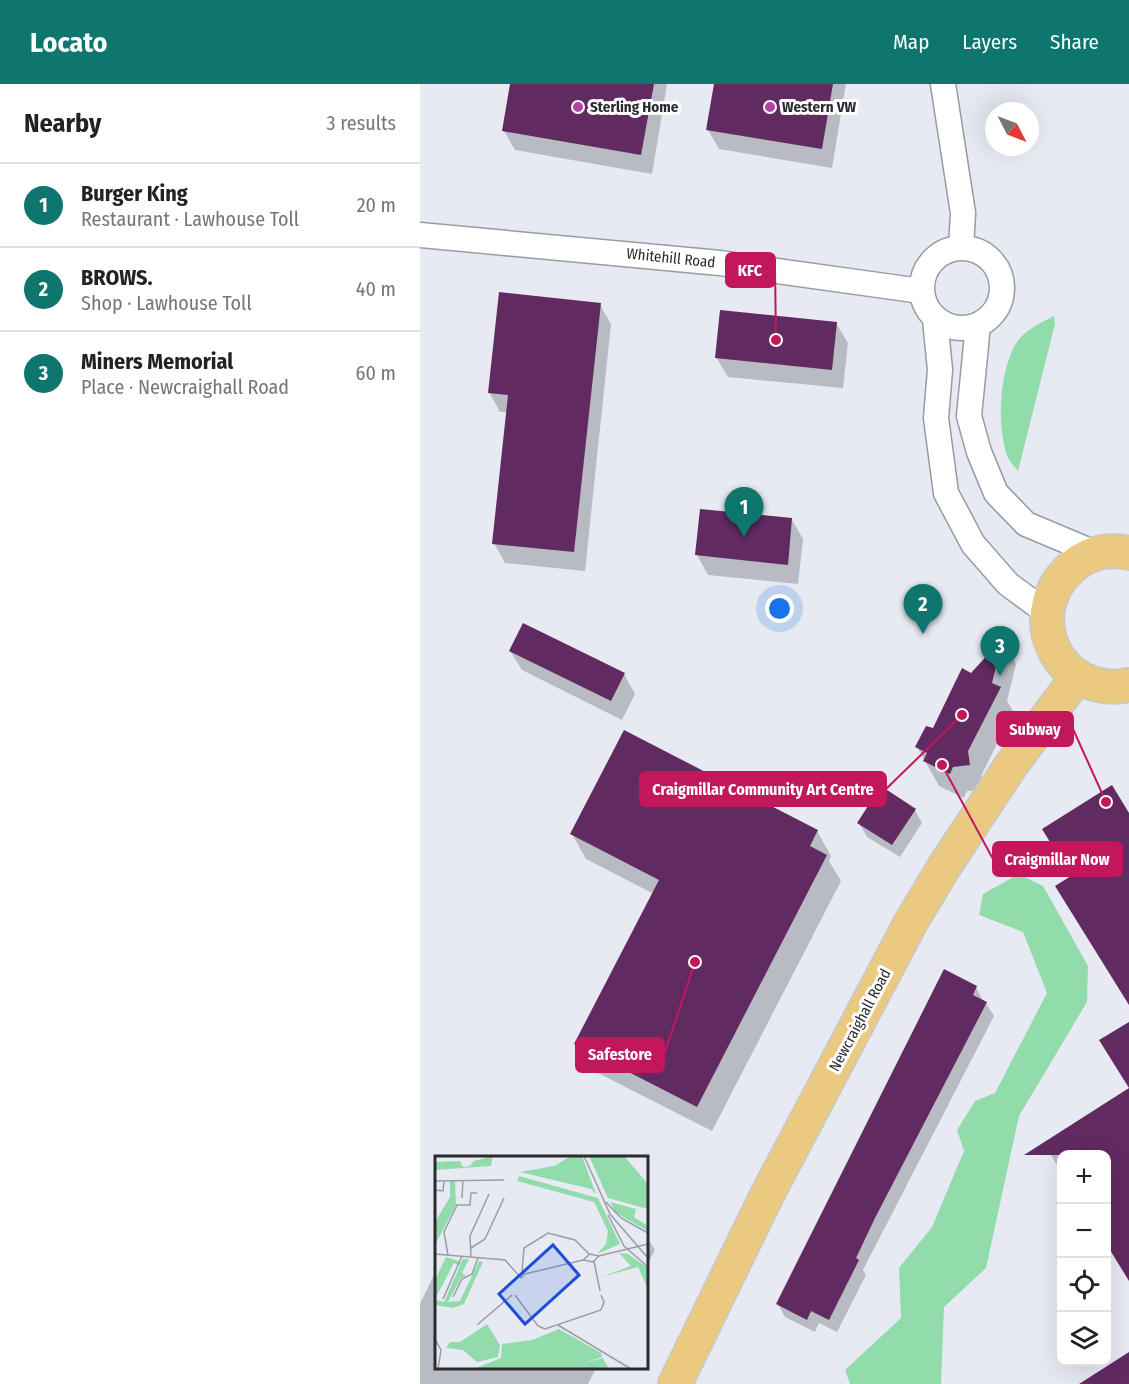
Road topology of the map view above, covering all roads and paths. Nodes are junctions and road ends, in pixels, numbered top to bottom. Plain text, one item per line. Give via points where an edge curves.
1 (943, 84) edge
2 (420, 235) edge
3 (961, 248) junction
4 (921, 291) junction
5 (935, 319) junction
6 (978, 325) junction
7 (1095, 553) junction
8 (1129, 553) edge
9 (1046, 612) junction
10 (1078, 676) junction
11 (1129, 686) edge
12 (675, 1384) edge

1 - 3 street via 963,213
2 - 4 street, Whitehill Road via 720,263
3 - 4 street via 937,256 928,266
3 - 6 street via 972,249 990,260 1001,278 1000,301 987,320
4 - 5 street
5 - 6 street via 955,328
5 - 9 street via 940,370 936,418 946,494 973,544 1008,584
6 - 7 street via 969,416 996,493 1026,525
7 - 8 main road
7 - 9 main road via 1064,572 1051,592
9 - 10 main road via 1053,650
10 - 11 main road via 1105,687
10 - 12 main road, Newcraighall Road via 1012,764 911,922 767,1195

